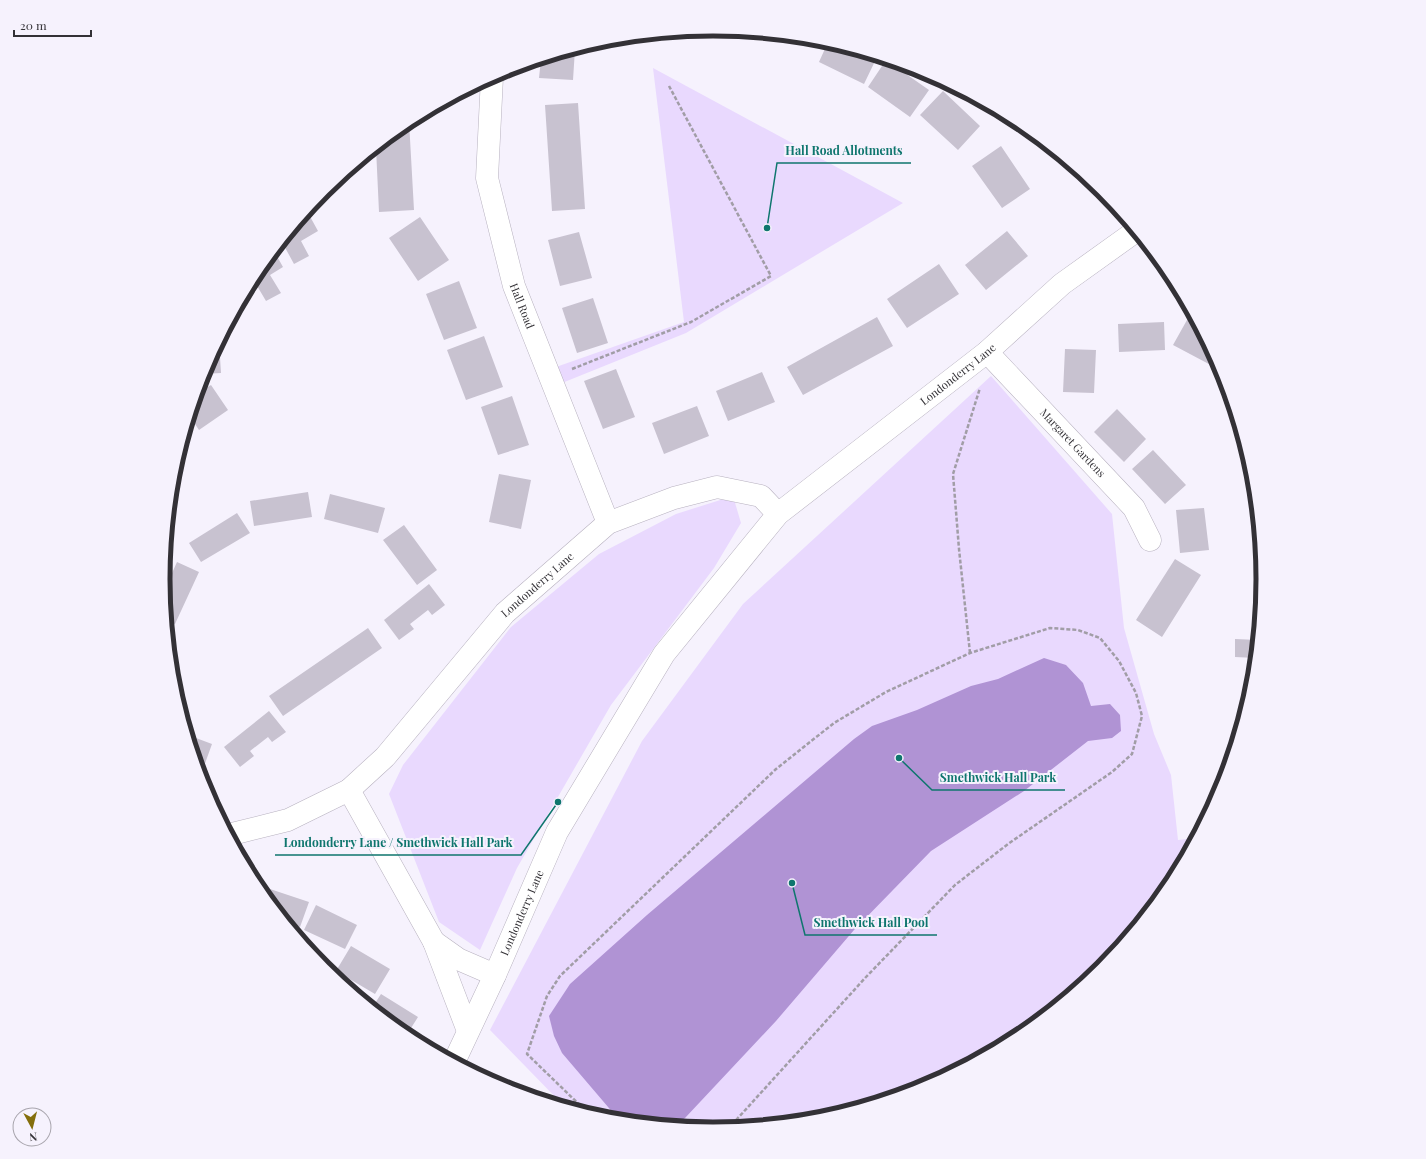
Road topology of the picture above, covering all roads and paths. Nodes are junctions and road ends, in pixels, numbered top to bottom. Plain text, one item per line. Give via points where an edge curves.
1 (492, 83) edge
2 (670, 86) dead end
3 (1132, 234) edge
4 (987, 352) junction
5 (550, 378) junction
6 (778, 514) junction
7 (608, 523) junction
8 (1150, 540) dead end
9 (970, 653) junction
10 (349, 790) junction
11 (233, 834) edge
12 (434, 942) junction
13 (495, 974) junction
14 (468, 1031) junction
15 (456, 1058) edge
16 (581, 1106) edge
17 (733, 1122) edge

1 - 5 street, Hall Road via 487,178 514,286
2 - 5 path via 771,276 691,322
3 - 4 street, Londonderry Lane via 1062,284
4 - 6 street, Londonderry Lane
4 - 8 street, Margaret Gardens via 1134,508
4 - 9 path via 978,395 954,474
5 - 7 street, Hall Road
6 - 7 street, Londonderry Lane via 761,496 717,487 674,498
6 - 13 street, Londonderry Lane via 664,654 557,832
7 - 10 street, Londonderry Lane via 506,613 385,757
9 - 16 path via 880,696 834,723 776,769 560,976 547,996 528,1054
9 - 17 path via 1050,628 1078,630 1100,638 1119,661 1136,693 1142,716 1132,754 1112,772 1008,844 955,885 866,977
10 - 11 street, Londonderry Lane via 288,820
10 - 12 street
12 - 13 street via 458,959
12 - 14 street
13 - 14 street, Londonderry Lane
14 - 15 street, Londonderry Lane

